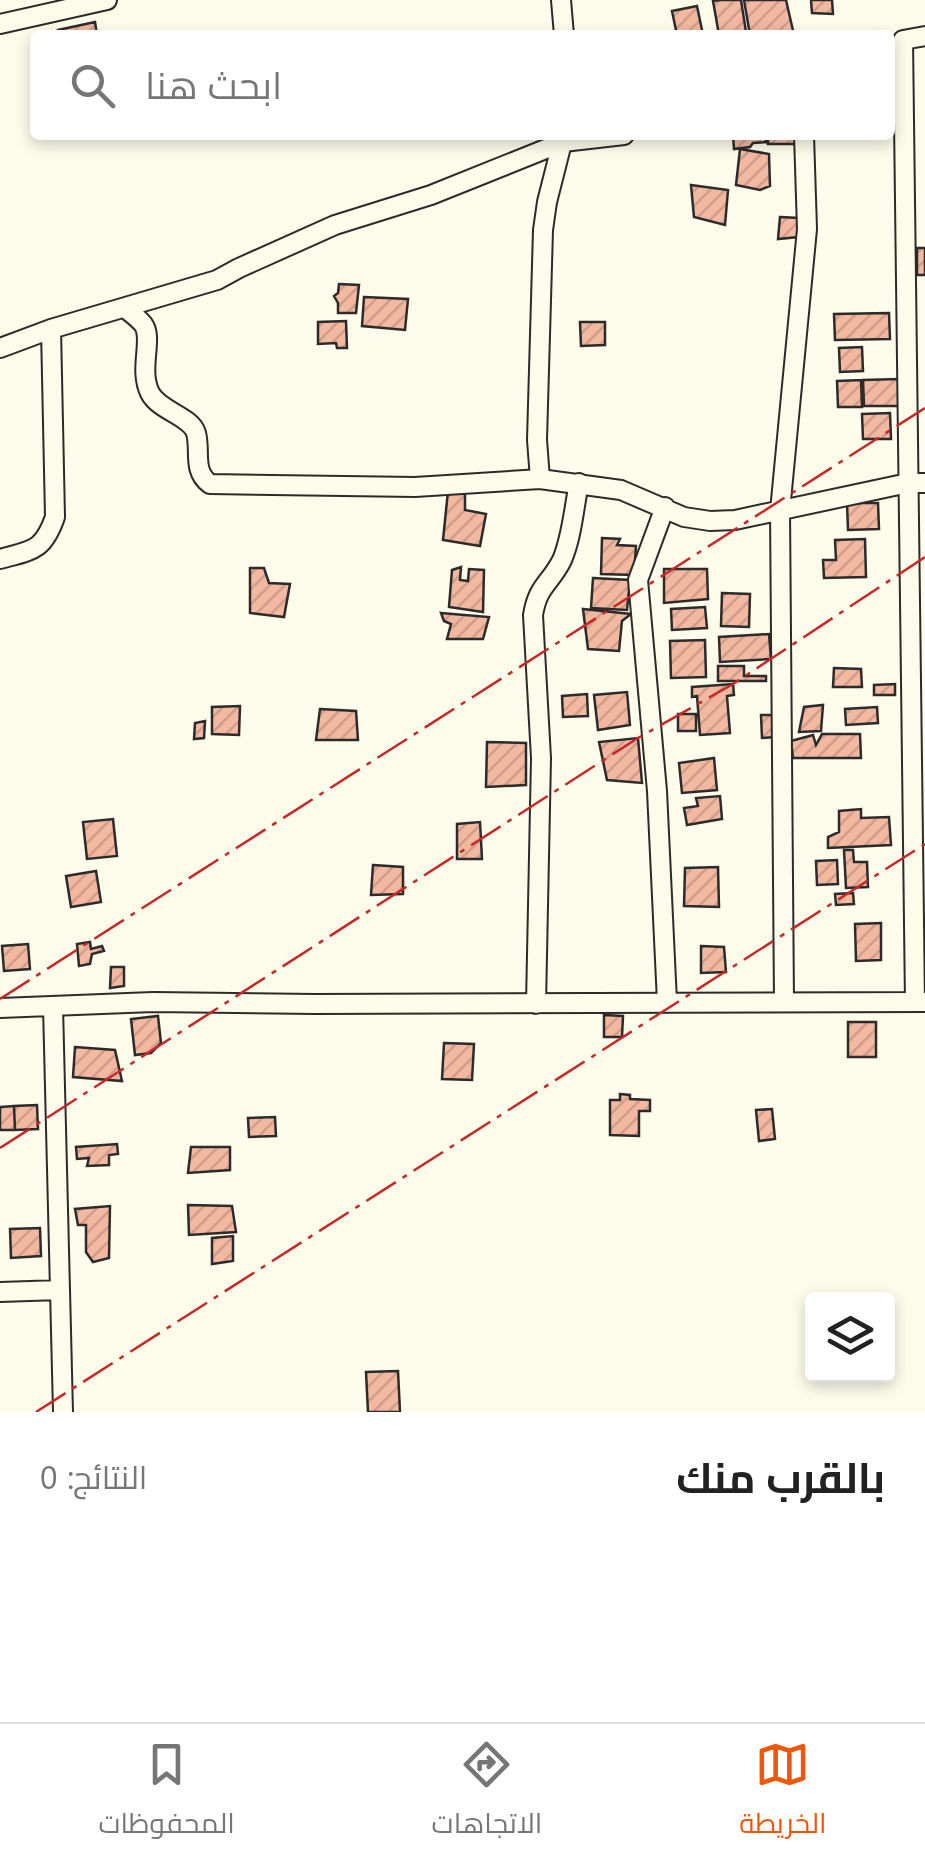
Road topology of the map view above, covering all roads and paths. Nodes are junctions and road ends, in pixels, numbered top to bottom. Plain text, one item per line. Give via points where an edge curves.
1 (108, 0) edge
2 (561, 0) edge
3 (0, 24) edge
4 (564, 30) edge
5 (925, 36) edge
6 (897, 40) edge
7 (559, 140) edge
8 (562, 140) edge
9 (804, 140) edge
10 (125, 308) junction
11 (51, 329) junction
12 (0, 348) edge
13 (540, 478) junction
14 (579, 483) junction
15 (916, 483) edge
16 (665, 507) junction
17 (780, 511) junction
18 (0, 558) edge
19 (667, 1002) junction
20 (784, 1002) junction
21 (920, 1002) edge
22 (536, 1004) junction
23 (53, 1006) junction
24 (0, 1008) edge
25 (60, 1290) junction
26 (0, 1292) edge
27 (63, 1412) edge

1 - 3 street
2 - 4 street
5 - 6 street
6 - 15 street
7 - 10 street via 430,195 335,224 217,280
8 - 13 street via 543,230
9 - 17 street via 807,229
10 - 11 street
10 - 13 street via 148,336 147,388 155,402 193,426 198,466 210,484 414,487
11 - 12 street
11 - 18 street via 55,517 36,549
13 - 14 street
14 - 16 street
14 - 22 street via 565,551 536,596 533,616 541,758
15 - 17 street
15 - 21 street
16 - 17 street via 710,521
16 - 19 street via 638,580
17 - 20 street
19 - 20 street
19 - 22 street
20 - 21 street
22 - 23 street
23 - 24 street
23 - 25 street
25 - 26 street
25 - 27 street

